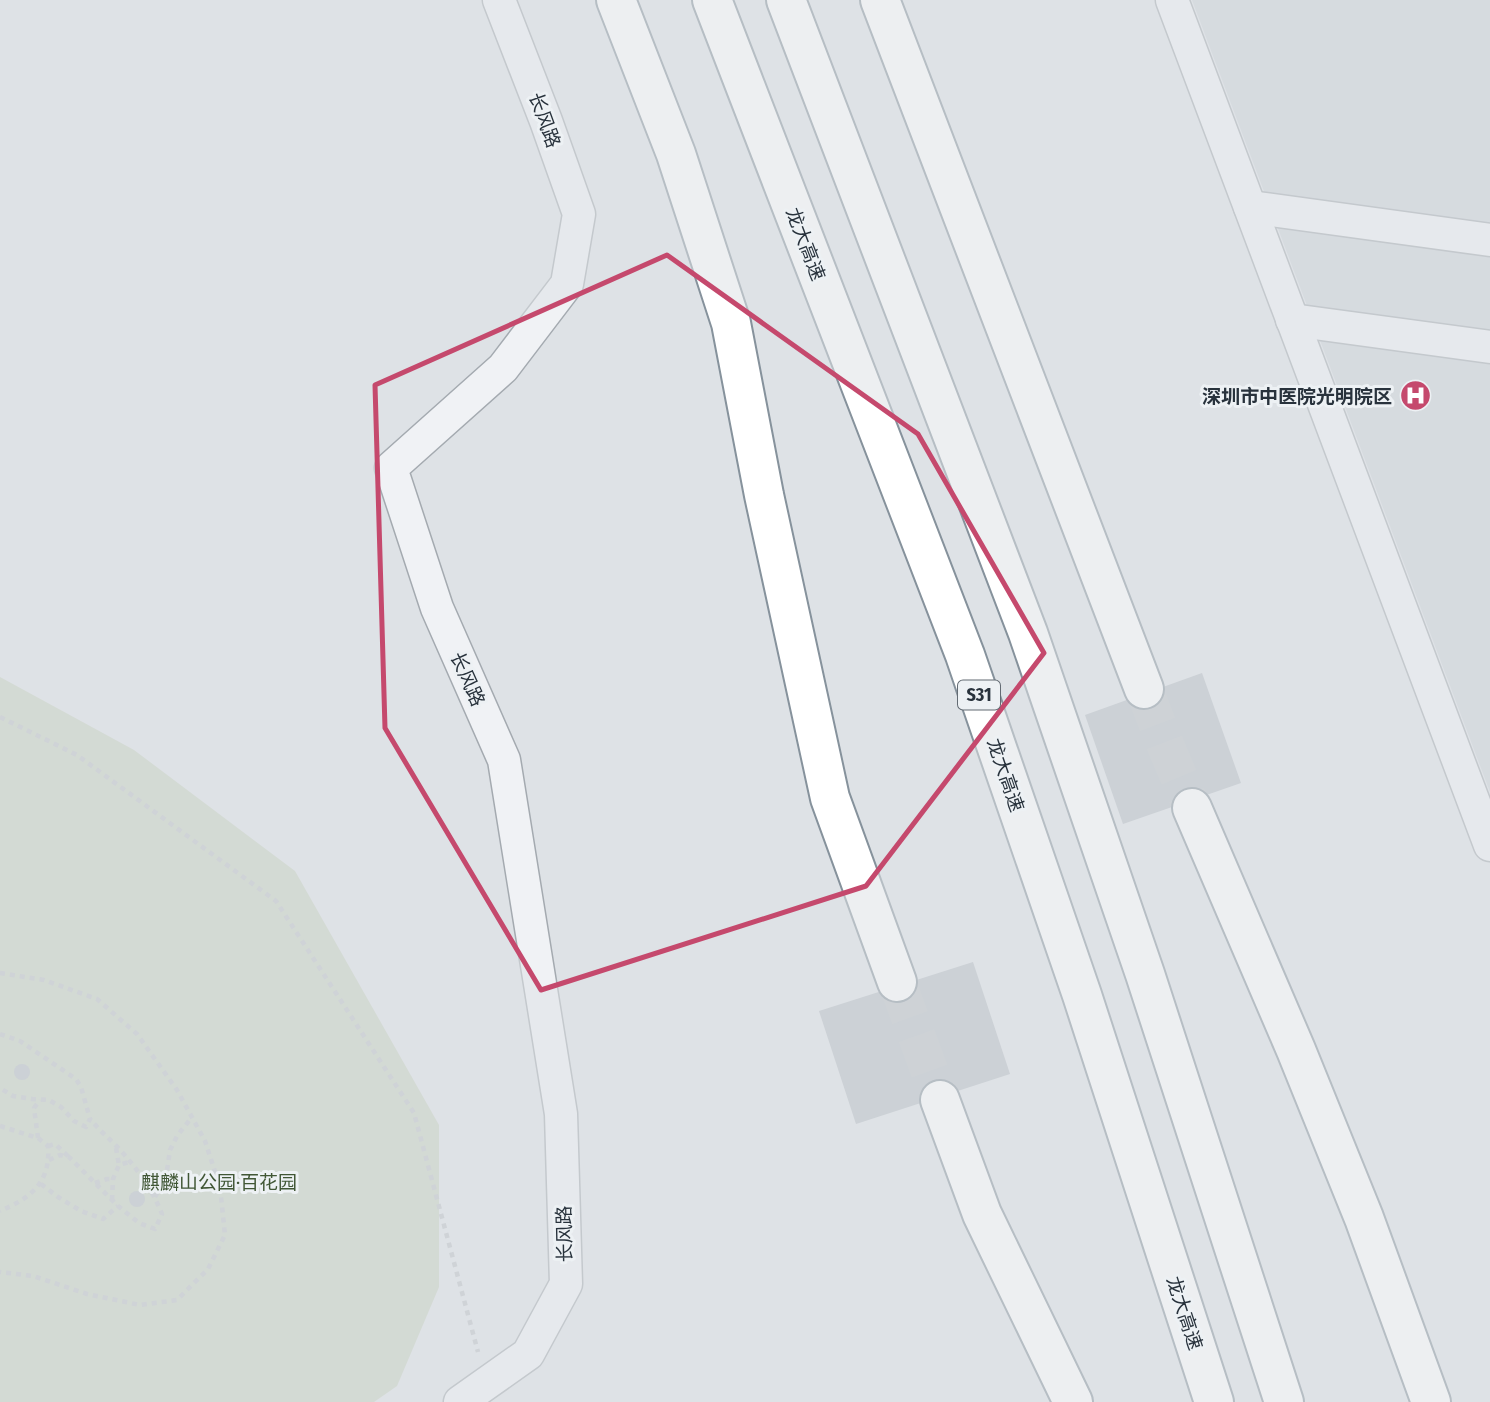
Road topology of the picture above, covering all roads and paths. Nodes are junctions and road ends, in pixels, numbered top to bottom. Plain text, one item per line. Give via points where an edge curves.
1 (499, 0) edge
2 (617, 0) edge
3 (712, 0) edge
4 (786, 0) edge
5 (880, 0) edge
6 (1172, 0) edge
7 (1250, 207) junction
8 (1490, 240) edge
9 (1292, 320) junction
10 (1490, 347) edge
11 (1144, 689) tunnel mouth
12 (0, 717) edge
13 (1192, 808) tunnel mouth
14 (1490, 845) edge
15 (0, 973) edge
16 (897, 982) tunnel mouth
17 (0, 1034) edge
18 (0, 1088) edge
19 (41, 1100) junction
20 (940, 1100) tunnel mouth
21 (192, 1117) junction
22 (90, 1119) junction
23 (0, 1126) edge
24 (38, 1139) junction
25 (48, 1146) junction
26 (116, 1146) junction
27 (69, 1157) junction
28 (49, 1160) junction
29 (129, 1162) junction
30 (119, 1165) junction
31 (113, 1179) junction
32 (95, 1183) junction
33 (41, 1184) junction
34 (155, 1197) junction
35 (112, 1201) junction
36 (118, 1206) junction
37 (0, 1211) edge
38 (0, 1272) edge
39 (486, 1383) junction
40 (460, 1402) edge
41 (1073, 1402) edge
42 (1214, 1402) edge
43 (1284, 1402) edge
44 (1431, 1402) edge

1 - 39 street, 长风路 via 579,214 567,284 503,368 391,468 437,608 503,760 561,1114 566,1284 528,1354
2 - 16 highway via 676,154 731,323 830,798
3 - 42 highway, 龙大高速 / S31 via 965,655
4 - 43 highway via 1028,633
5 - 11 highway
6 - 7 street
7 - 8 street
7 - 9 street
9 - 10 street
9 - 14 street
12 - 39 path via 77,755 276,901 414,1112
13 - 44 highway via 1364,1218
15 - 21 path via 44,980 97,999 137,1034
17 - 22 path via 20,1041 76,1079
18 - 19 path via 13,1096
19 - 22 path via 61,1107 86,1127
19 - 24 path via 34,1108
20 - 41 highway via 982,1214
21 - 34 path via 170,1150 166,1177
21 - 38 path via 220,1187 225,1236 208,1269 177,1300 139,1305 33,1276
22 - 26 path
23 - 24 path
24 - 25 path
25 - 27 path via 55,1144
25 - 28 path
26 - 29 path
26 - 30 path
27 - 28 path
27 - 32 path
28 - 33 path
29 - 30 path
29 - 34 path
30 - 31 path
31 - 32 path
31 - 35 path
32 - 35 path
33 - 36 path via 80,1211 103,1219
33 - 37 path
34 - 36 path via 162,1214 155,1229
35 - 36 path
39 - 40 street, 长风路

